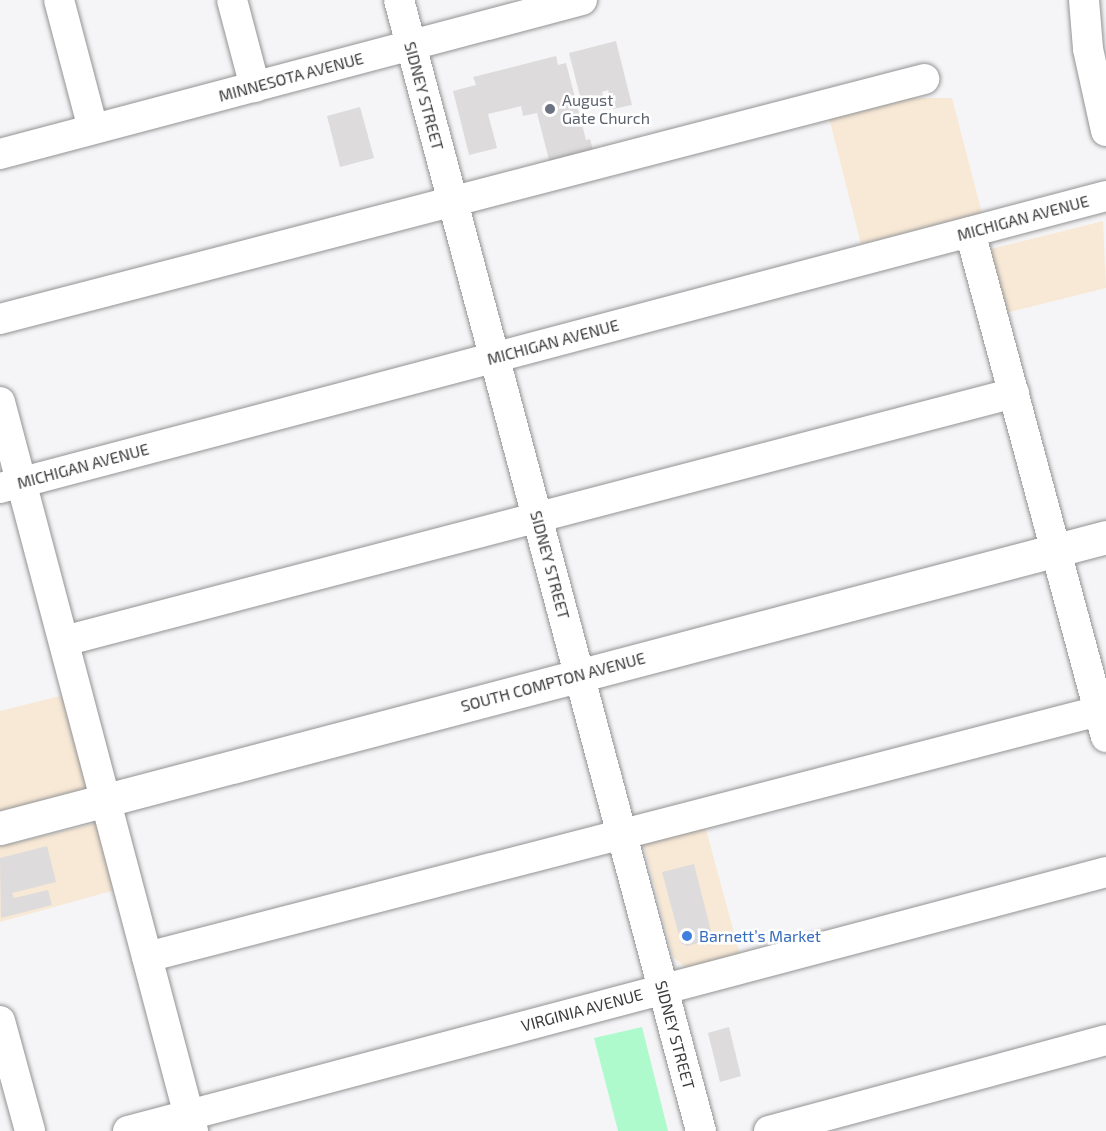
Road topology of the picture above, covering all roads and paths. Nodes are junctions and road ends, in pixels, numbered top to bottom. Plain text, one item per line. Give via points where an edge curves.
1 (59, 0) edge
2 (232, 0) edge
3 (399, 0) edge
4 (582, 0) edge
5 (1084, 0) edge
6 (411, 45) junction
7 (924, 79) dead end
8 (255, 87) junction
9 (93, 129) junction
10 (1106, 131) edge
11 (0, 154) edge
12 (1106, 196) edge
13 (452, 201) junction
14 (970, 232) junction
15 (0, 319) edge
16 (494, 357) junction
17 (1014, 393) junction
18 (0, 402) edge
19 (11, 485) edge
20 (537, 518) junction
21 (1106, 537) edge
22 (1056, 550) junction
23 (64, 641) junction
24 (579, 675) junction
25 (1102, 724) edge
26 (105, 800) junction
27 (0, 828) edge
28 (622, 835) junction
29 (1106, 872) edge
30 (147, 957) junction
31 (663, 988) junction
32 (0, 1021) edge
33 (1106, 1040) edge
34 (191, 1123) edge
35 (30, 1131) edge
36 (128, 1131) edge
37 (701, 1131) edge
38 (769, 1131) edge

1 - 9 street
2 - 8 street
3 - 6 street, SIDNEY STREET
4 - 6 street, MINNESOTA AVENUE
5 - 10 street via 1088,49
6 - 8 street, MINNESOTA AVENUE
6 - 13 street, SIDNEY STREET
7 - 13 street
8 - 9 street, MINNESOTA AVENUE
9 - 11 street, MINNESOTA AVENUE
12 - 14 street, MICHIGAN AVENUE
13 - 15 street
13 - 16 street, SIDNEY STREET
14 - 16 street, MICHIGAN AVENUE
14 - 17 street
16 - 19 street, MICHIGAN AVENUE
16 - 20 street, SIDNEY STREET
17 - 20 street
17 - 22 street
18 - 19 street
19 - 23 street
20 - 23 street
20 - 24 street, SIDNEY STREET
21 - 22 main road, SOUTH COMPTON AVENUE
22 - 24 main road, SOUTH COMPTON AVENUE
22 - 25 street
23 - 26 street
24 - 26 main road, SOUTH COMPTON AVENUE
24 - 28 street, SIDNEY STREET
25 - 28 street
26 - 27 main road, SOUTH COMPTON AVENUE
26 - 30 street
28 - 30 street
28 - 31 street, SIDNEY STREET
29 - 31 street, VIRGINIA AVENUE
30 - 34 street
31 - 34 street, VIRGINIA AVENUE
31 - 37 street, SIDNEY STREET
32 - 35 street
33 - 38 street
34 - 36 street, VIRGINIA AVENUE

